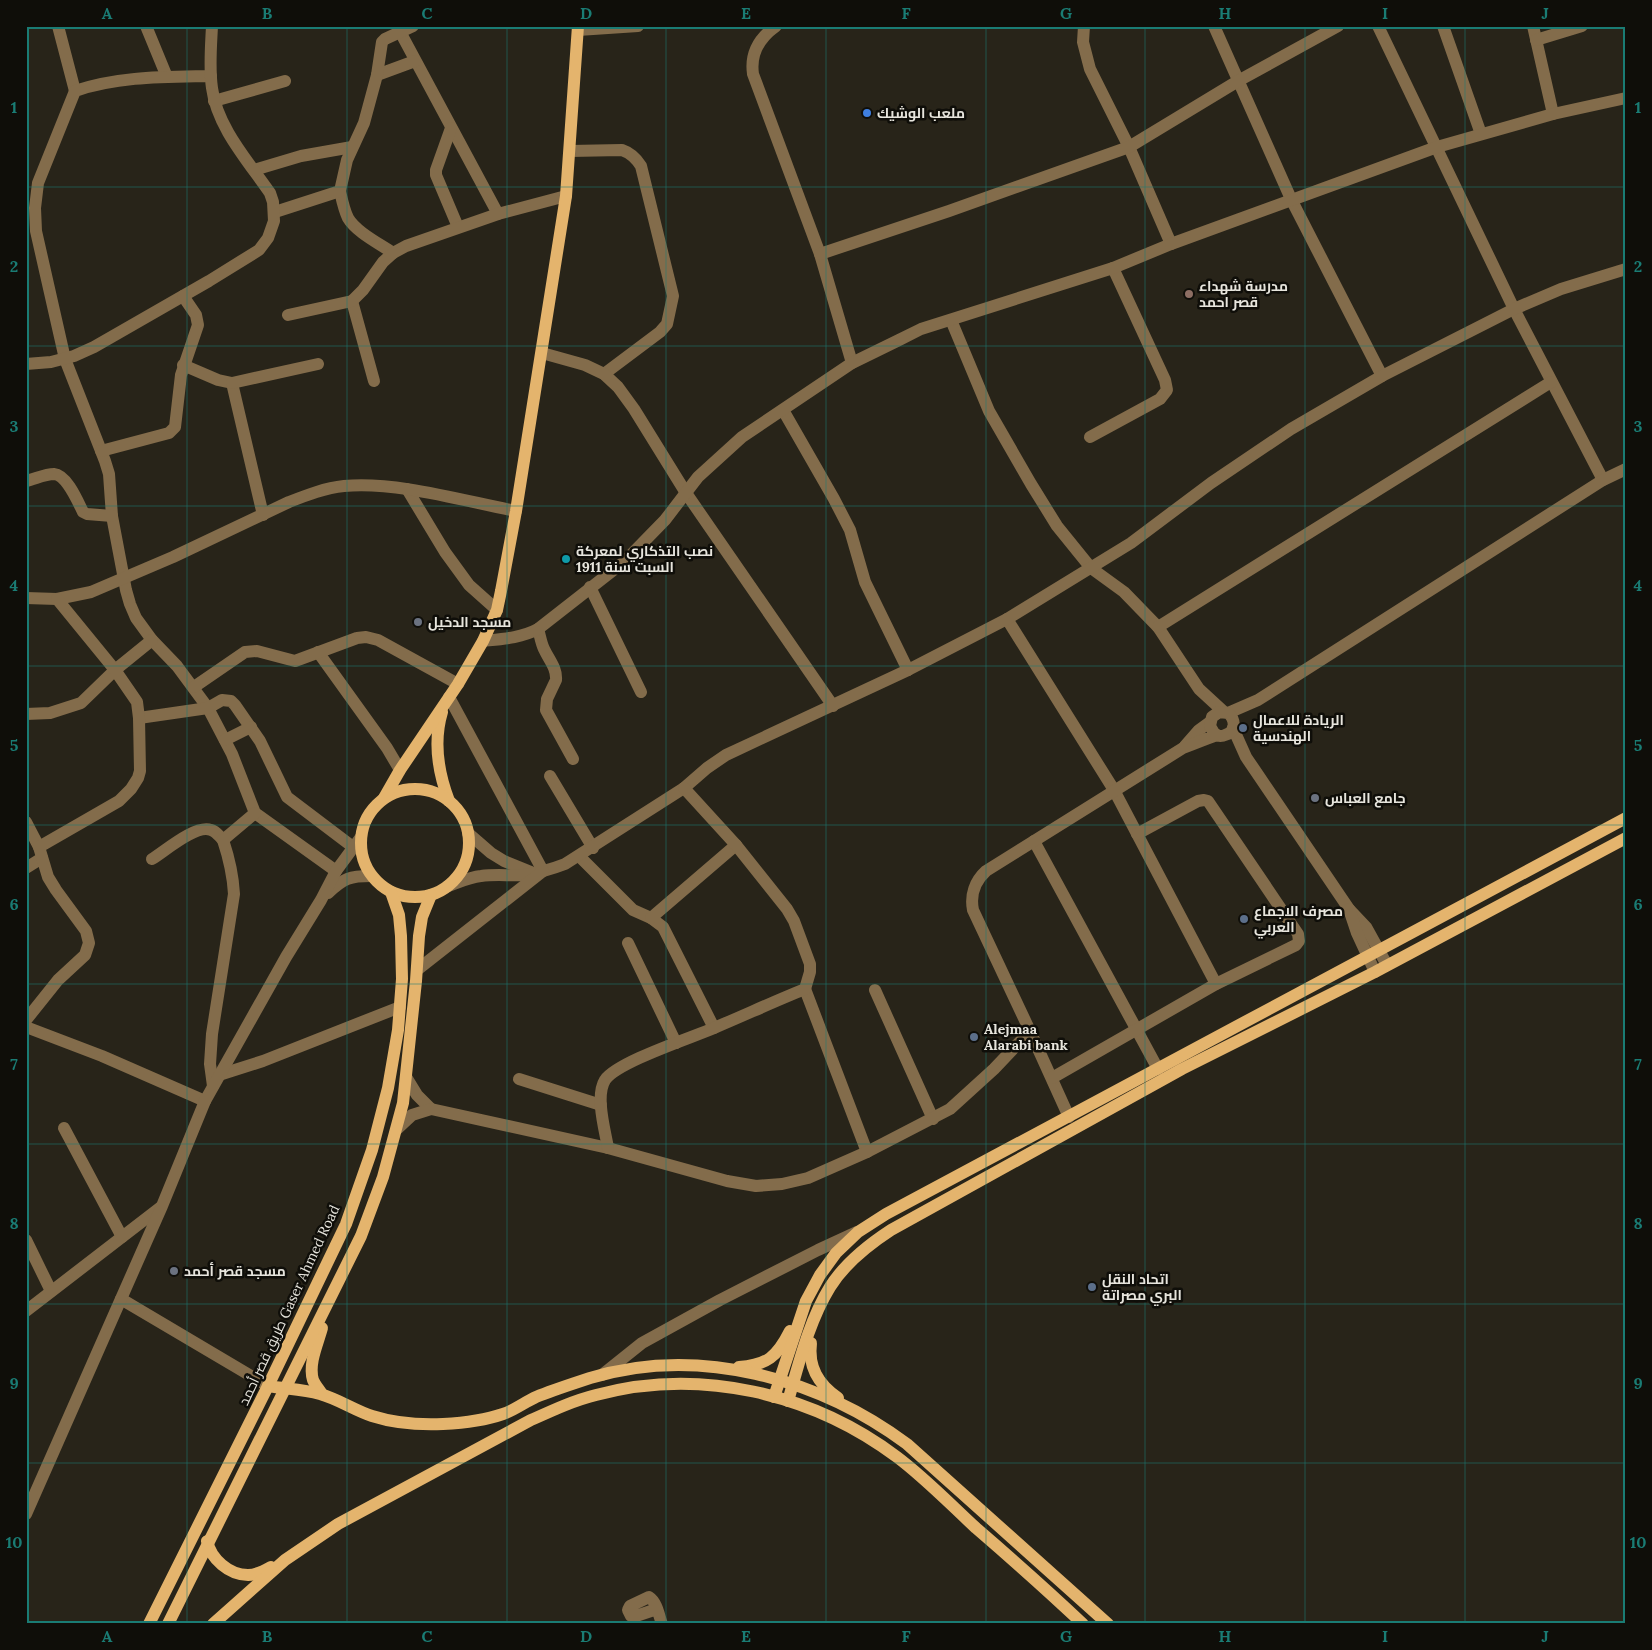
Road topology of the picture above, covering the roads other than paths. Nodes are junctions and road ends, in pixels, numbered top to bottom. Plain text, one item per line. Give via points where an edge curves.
1 (58, 26) edge
2 (146, 26) edge
3 (212, 26) edge
4 (413, 26) edge
5 (638, 26) edge
6 (776, 26) edge
7 (1084, 26) edge
8 (1214, 26) edge
9 (1338, 26) edge
10 (1378, 26) edge
11 (1443, 26) edge
12 (1534, 26) edge
13 (1582, 26) edge
14 (578, 28) edge
15 (398, 29) edge
16 (1536, 40) junction
17 (416, 61) junction
18 (376, 75) junction
19 (211, 76) junction
20 (167, 77) junction
21 (285, 81) dead end
22 (1238, 81) junction
23 (76, 92) junction
24 (1626, 98) edge
25 (214, 101) junction
26 (1553, 114) junction
27 (452, 128) junction
28 (1481, 134) junction
29 (352, 147) junction
30 (1129, 147) junction
31 (1437, 147) junction
32 (570, 151) junction
33 (254, 170) junction
34 (340, 191) junction
35 (566, 196) junction
36 (1291, 199) junction
37 (274, 212) junction
38 (498, 214) junction
39 (458, 228) junction
40 (1172, 244) junction
41 (393, 253) junction
42 (820, 254) junction
43 (1113, 268) junction
44 (1626, 268) edge
45 (182, 296) junction
46 (352, 301) junction
47 (1514, 310) junction
48 (288, 315) dead end
49 (951, 320) junction
50 (542, 352) junction
51 (65, 359) junction
52 (26, 364) edge
53 (318, 364) dead end
54 (852, 364) junction
55 (183, 365) junction
56 (604, 374) junction
57 (1382, 376) junction
58 (374, 382) dead end
59 (1551, 382) junction
60 (232, 383) junction
61 (783, 410) junction
62 (1090, 437) dead end
63 (101, 451) junction
64 (1626, 469) edge
65 (1603, 480) junction
66 (26, 481) edge
67 (407, 489) junction
68 (686, 493) junction
69 (516, 511) junction
70 (263, 515) junction
71 (112, 516) junction
72 (1091, 568) junction
73 (124, 577) junction
74 (590, 587) junction
75 (26, 598) edge
76 (56, 599) junction
77 (496, 610) junction
78 (1007, 619) junction
79 (1158, 627) junction
80 (538, 629) junction
81 (152, 640) junction
82 (483, 641) junction
83 (318, 652) junction
84 (115, 670) junction
85 (908, 670) junction
86 (458, 684) junction
87 (194, 687) junction
88 (1199, 688) junction
89 (641, 692) dead end
90 (447, 701) junction
91 (833, 706) junction
92 (208, 708) junction
93 (26, 714) edge
94 (139, 718) junction
95 (1230, 720) junction
96 (1210, 721) junction
97 (251, 727) junction
98 (1220, 736) junction
99 (226, 740) junction
100 (1183, 748) junction
101 (1246, 757) junction
102 (573, 759) dead end
103 (400, 770) junction
104 (550, 776) dead end
105 (684, 788) junction
106 (1114, 790) junction
107 (384, 798) junction
108 (450, 801) junction
109 (255, 813) junction
110 (1626, 818) edge
111 (26, 822) edge
112 (1612, 825) junction
113 (468, 833) junction
114 (1137, 834) junction
115 (223, 840) junction
116 (1623, 840) edge
117 (357, 842) junction
118 (1034, 842) junction
119 (736, 845) junction
120 (593, 848) junction
121 (40, 853) junction
122 (579, 856) junction
123 (152, 859) dead end
124 (26, 868) edge
125 (336, 871) junction
126 (538, 872) junction
127 (371, 876) junction
128 (448, 886) junction
129 (391, 892) junction
130 (430, 895) junction
131 (321, 900) junction
132 (651, 918) junction
133 (628, 943) dead end
134 (1373, 953) junction
135 (1387, 965) junction
136 (417, 970) junction
137 (1375, 972) junction
138 (1216, 984) junction
139 (805, 988) junction
140 (875, 990) dead end
141 (400, 1007) junction
142 (26, 1020) edge
143 (26, 1027) edge
144 (714, 1028) junction
145 (1136, 1029) junction
146 (1030, 1031) junction
147 (676, 1043) junction
148 (1158, 1068) junction
149 (406, 1077) junction
150 (1052, 1078) junction
151 (519, 1079) dead end
152 (216, 1080) junction
153 (205, 1101) junction
154 (601, 1105) junction
155 (430, 1109) junction
156 (1069, 1117) junction
157 (933, 1119) junction
158 (64, 1128) dead end
159 (397, 1129) junction
160 (608, 1148) junction
161 (867, 1152) junction
162 (162, 1206) junction
163 (858, 1232) junction
164 (122, 1237) junction
165 (26, 1240) edge
166 (51, 1291) junction
167 (808, 1296) junction
168 (121, 1299) junction
169 (26, 1310) edge
170 (325, 1310) junction
171 (818, 1310) junction
172 (724, 1368) junction
173 (602, 1375) junction
174 (779, 1380) junction
175 (793, 1384) junction
176 (268, 1386) junction
177 (285, 1389) junction
178 (322, 1394) junction
179 (774, 1396) junction
180 (788, 1401) junction
181 (858, 1412) junction
182 (26, 1514) edge
183 (203, 1516) junction
184 (208, 1546) junction
185 (285, 1560) junction
186 (657, 1609) dead end
187 (149, 1624) edge
188 (168, 1624) edge
189 (214, 1624) edge
190 (662, 1624) edge
191 (1083, 1624) edge
192 (1108, 1624) edge

1 - 23 street
2 - 20 street
3 - 19 street
4 - 15 street
5 - 14 street
6 - 42 street via 755,50 753,74
7 - 30 street via 1083,42 1090,69
8 - 22 street
9 - 22 street
10 - 31 street
11 - 28 street
12 - 16 street
13 - 16 street
14 - 32 main road
15 - 17 street
15 - 18 street via 382,42
16 - 26 street
17 - 18 street
17 - 27 street
18 - 29 street via 364,123
19 - 20 street
19 - 25 street
20 - 23 street via 110,81
21 - 25 street
22 - 30 street
22 - 36 street
23 - 51 street via 38,183 35,208 36,231
24 - 26 street
25 - 33 street via 222,122
26 - 28 street
27 - 38 street
27 - 39 street via 436,175
28 - 31 street
29 - 33 street via 301,156
29 - 34 street
30 - 40 street
30 - 42 street
31 - 36 street
31 - 47 street
32 - 35 main road
32 - 56 street via 622,150 636,158 673,296 667,324 660,332
33 - 37 street via 270,193
34 - 37 street
34 - 41 street via 351,223
35 - 38 street
35 - 50 main road
36 - 40 street
36 - 57 street
37 - 45 street via 272,230 259,250
38 - 39 street
39 - 41 street
40 - 43 street
41 - 46 street
42 - 54 street
43 - 49 street
43 - 62 street via 1167,390 1160,399
44 - 47 street via 1561,289
45 - 51 street via 94,347
45 - 55 street via 196,315 198,325
46 - 48 street
46 - 58 street
47 - 57 street
47 - 59 street
49 - 54 street via 921,330
49 - 72 street via 990,411 1026,476 1057,526
50 - 56 street via 578,362
50 - 69 main road
51 - 52 street
51 - 63 street
53 - 60 street
54 - 61 street
55 - 60 street
55 - 63 street via 176,423 172,431
56 - 68 street via 625,395
57 - 72 street via 1291,429
59 - 65 street
59 - 79 street
60 - 70 street
61 - 68 street via 742,438 698,477
61 - 85 street via 850,530 865,582
63 - 71 street via 108,474
64 - 65 street
65 - 95 street
66 - 71 street via 59,475 83,512
67 - 69 street
67 - 70 street via 345,486 305,496
67 - 77 street via 468,584
68 - 74 street via 650,537
68 - 91 street
69 - 77 main road
70 - 73 street
71 - 73 street
72 - 78 street
72 - 79 street via 1124,592
73 - 76 street via 90,592
73 - 81 street via 136,618
74 - 80 street
74 - 89 street
75 - 76 street
76 - 84 street
77 - 82 main road
78 - 85 street
78 - 106 street
79 - 88 street
80 - 82 street via 516,637
80 - 102 street via 557,676 546,710
81 - 84 street
81 - 87 street
82 - 86 main road
83 - 86 street via 366,637 378,640
83 - 87 street via 295,661 257,651 245,652
83 - 103 street
84 - 93 street via 81,703 50,713
84 - 94 street via 135,698
85 - 91 street
86 - 90 main road
87 - 92 street
88 - 95 street
88 - 96 street
90 - 103 main road
90 - 108 main road via 439,721 437,746 438,763
90 - 126 street
91 - 105 street via 726,755
92 - 94 street
92 - 97 street via 222,700 231,701
92 - 99 street
94 - 121 street via 140,771 130,789 119,801
95 - 96 street via 1216,714
95 - 98 street via 1231,732
95 - 101 street
96 - 98 street via 1211,730
96 - 100 street
97 - 99 street
97 - 117 street via 287,798
98 - 100 street
98 - 101 street
99 - 109 street
100 - 106 street
101 - 134 street via 1349,909 1366,927
103 - 107 main road
104 - 120 street
105 - 119 street
105 - 120 street
106 - 114 street
106 - 118 street
107 - 108 main road via 404,790 424,790
107 - 117 main road via 368,815
108 - 113 main road via 458,810
109 - 115 street
109 - 125 street
110 - 112 main road
111 - 121 street
112 - 116 main road
112 - 134 main road
113 - 126 street via 497,857
113 - 128 main road via 469,848 465,862
114 - 138 street
114 - 138 street via 1198,801 1208,801 1298,934 1296,944
115 - 123 street via 214,830 201,828
115 - 152 street via 234,881 234,894 212,1034 210,1064
116 - 135 main road
117 - 125 street
117 - 127 main road
118 - 145 street
118 - 146 street via 986,871 974,891 972,904
119 - 132 street
119 - 139 street via 794,921 810,964
120 - 122 street
121 - 124 street
121 - 142 street via 48,877 86,931 89,943 85,955 58,980
122 - 126 street via 558,867
122 - 132 street via 633,910
125 - 131 street
126 - 128 street via 468,878
126 - 136 street
127 - 129 main road
127 - 131 street via 353,876 341,881
128 - 130 main road
129 - 130 main road via 404,897
129 - 141 main road, طريق قصر أحمد Gaser Ahmed Road via 402,936
130 - 136 main road via 422,917
131 - 152 street
132 - 144 street via 663,927
133 - 147 street
134 - 135 street
134 - 137 street
134 - 148 main road
135 - 137 main road
136 - 149 main road
137 - 171 main road via 1182,1069 891,1230 868,1245 844,1269 830,1286
138 - 145 street
139 - 144 street
139 - 161 street
140 - 157 street
141 - 152 street
141 - 176 main road, طريق قصر أحمد Gaser Ahmed Road via 388,1088 346,1224
143 - 153 street
144 - 147 street
145 - 148 street
145 - 150 street
146 - 150 street
146 - 157 street via 971,1092
147 - 154 street via 611,1074 604,1082
148 - 156 main road
149 - 155 street
149 - 159 main road
150 - 156 street
151 - 154 street
152 - 153 street
153 - 162 street
154 - 160 street
155 - 159 street via 412,1115
155 - 160 street
156 - 163 main road
157 - 161 street
158 - 164 street
159 - 170 main road via 361,1236
160 - 161 street via 756,1186 808,1178
162 - 164 street
162 - 168 street
163 - 167 main road via 836,1253
163 - 173 street via 720,1300 642,1343
164 - 166 street
165 - 166 street
166 - 169 street
167 - 172 main road via 786,1339 769,1361
167 - 174 main road
168 - 176 street
168 - 182 street
170 - 177 main road
170 - 178 main road via 312,1373
171 - 175 main road
171 - 181 main road via 810,1354 812,1369 829,1392
172 - 173 main road via 657,1365
172 - 174 main road
173 - 178 main road via 535,1398 505,1414 485,1420 442,1424 411,1423 372,1416
174 - 175 main road
174 - 179 main road
175 - 180 main road
175 - 181 main road
176 - 177 main road
176 - 183 main road, طريق قصر أحمد Gaser Ahmed Road
177 - 178 main road
177 - 184 main road
179 - 180 main road
179 - 185 main road via 720,1385 660,1384 596,1395 561,1406 338,1524
180 - 191 main road via 851,1428 897,1458
181 - 192 main road via 886,1428 929,1462
183 - 184 main road
183 - 187 main road, طريق قصر أحمد Gaser Ahmed Road
184 - 185 main road via 216,1560 238,1574 250,1575
184 - 188 main road
185 - 189 main road
186 - 190 street

